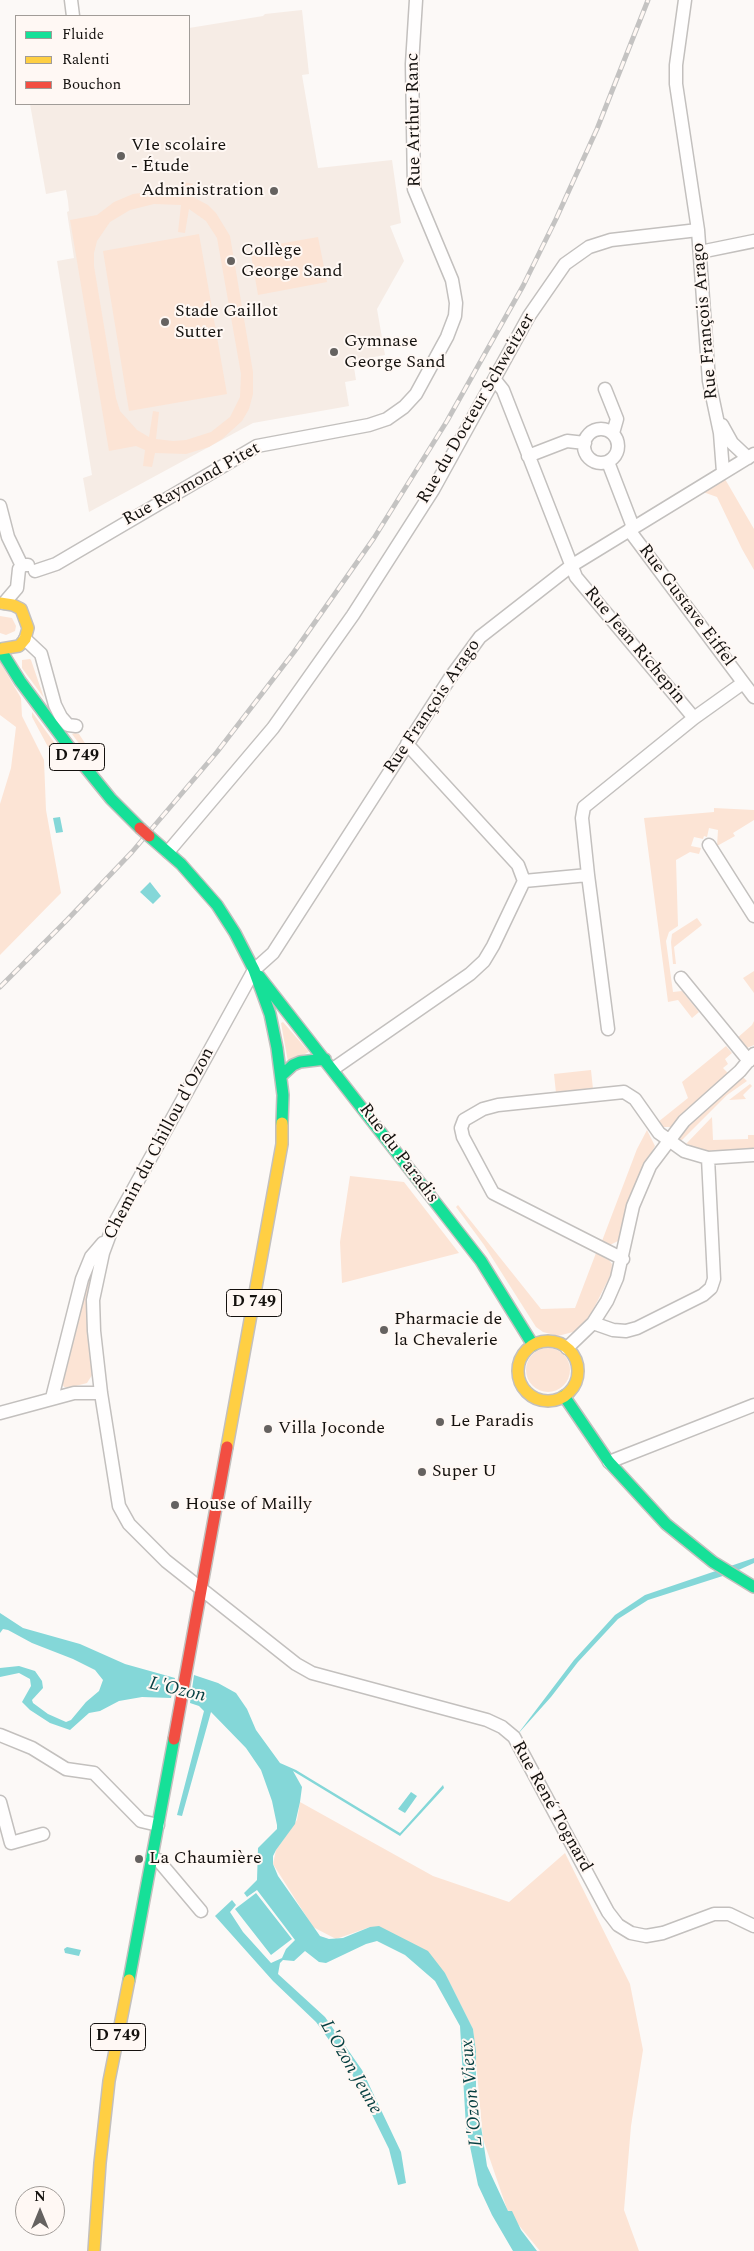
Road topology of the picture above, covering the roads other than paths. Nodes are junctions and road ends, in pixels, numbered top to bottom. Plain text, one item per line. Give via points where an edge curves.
1 (71, 0) edge
2 (416, 0) edge
3 (685, 0) edge
4 (73, 15) edge
5 (698, 230) junction
6 (754, 241) edge
7 (700, 252) junction
8 (495, 380) junction
9 (605, 389) dead end
10 (712, 399) junction
11 (387, 419) joint
12 (613, 433) junction
13 (585, 443) junction
14 (528, 456) junction
15 (751, 456) edge
16 (608, 462) junction
17 (729, 469) junction
18 (0, 506) edge
19 (631, 529) junction
20 (571, 566) junction
21 (22, 575) junction
22 (2, 603) edge
23 (21, 609) junction
24 (22, 643) junction
25 (0, 649) edge
26 (20, 681) junction
27 (743, 683) junction
28 (754, 697) edge
29 (694, 718) junction
30 (76, 726) dead end
31 (407, 744) junction
32 (709, 844) dead end
33 (168, 852) junction
34 (588, 875) junction
35 (524, 881) junction
36 (754, 916) edge
37 (254, 970) junction
38 (681, 978) dead end
39 (608, 1029) dead end
40 (751, 1058) edge
41 (329, 1064) junction
42 (281, 1076) junction
43 (668, 1140) junction
44 (754, 1155) edge
45 (708, 1158) junction
46 (108, 1238) junction
47 (623, 1259) junction
48 (592, 1323) junction
49 (533, 1345) junction
50 (567, 1348) junction
51 (101, 1393) junction
52 (564, 1396) junction
53 (52, 1398) junction
54 (754, 1405) edge
55 (0, 1412) edge
56 (609, 1462) junction
57 (754, 1587) edge
58 (201, 1590) junction
59 (0, 1735) edge
60 (0, 1802) edge
61 (158, 1825) junction
62 (43, 1834) dead end
63 (152, 1859) junction
64 (201, 1911) dead end
65 (754, 1926) edge
66 (94, 2251) edge

1 - 4 street
2 - 11 street, Rue Arthur Ranc via 412,64 414,183 452,280 456,303 447,337 424,380 404,407
3 - 5 street via 676,84
5 - 7 street, Rue François Arago
5 - 8 street, Rue du Docteur Schweitzer via 627,237 589,247 565,264 529,316
6 - 7 street
7 - 10 street, Rue François Arago
8 - 14 street, Rue Jean Richepin via 503,390
8 - 33 street, Rue du Docteur Schweitzer via 433,490 348,623 273,728
9 - 12 street via 617,419
10 - 15 street via 724,431 732,442
10 - 17 street, Rue François Arago
11 - 21 street, Rue Raymond Pitet via 257,446 56,564 35,571 34,578
12 - 13 street via 603,429 595,431
12 - 16 street via 618,447
13 - 14 street via 567,441
13 - 16 street via 591,460 603,464
14 - 20 street, Rue Jean Richepin
15 - 17 street
16 - 19 street, Rue Gustave Eiffel
17 - 19 street, Rue François Arago
18 - 21 street
19 - 20 street, Rue François Arago
19 - 27 street, Rue Gustave Eiffel
20 - 29 street, Rue Jean Richepin
20 - 31 street, Rue François Arago via 480,638
21 - 22 street via 17,588
21 - 23 street
22 - 23 main road
23 - 24 main road via 27,623
24 - 25 main road
24 - 26 main road via 18,658
24 - 30 street via 41,654 55,705 68,725
25 - 26 main road, D 749
26 - 33 main road, D 749, bridge via 94,778 140,828
27 - 28 street, Rue Gustave Eiffel
27 - 29 street, Rue Gustave Eiffel
29 - 34 street, Rue Jean Richepin via 584,807 582,818
31 - 35 street via 518,865
31 - 37 street, Rue François Arago via 277,946
32 - 36 street
33 - 37 main road, D 749 via 216,904
34 - 35 street
34 - 39 street, Rue Jean Richepin
35 - 41 street via 484,961 470,974
37 - 41 main road, Rue du Paradis
37 - 42 main road, D 749 via 270,1014
37 - 46 street, Chemin du Chillou d'Ozon
38 - 40 street
40 - 43 street
41 - 42 main road via 308,1059 293,1065
41 - 49 main road, Rue du Paradis via 481,1261
42 - 58 main road, D 749 via 280,1166
43 - 45 street via 684,1151
43 - 47 street via 640,1187
43 - 47 street via 635,1099 624,1092 498,1105 464,1120 461,1128 463,1137 493,1193
44 - 45 street
45 - 48 street via 714,1279 711,1288 637,1328 626,1331
46 - 51 street, Chemin du Chillou d'Ozon via 93,1300
46 - 53 street via 91,1257 82,1278
47 - 48 street via 607,1301
48 - 50 street
49 - 50 main road via 551,1342
49 - 52 main road via 525,1351 518,1371 525,1391 546,1401
50 - 52 main road via 577,1364 577,1374 575,1384
51 - 53 street via 74,1393
51 - 58 street, Chemin du Chillou d'Ozon via 116,1494 123,1516 166,1561
52 - 56 main road
53 - 55 street
54 - 56 street
56 - 57 main road via 666,1524 691,1545
58 - 61 main road, D 749
58 - 65 street, Rue René Tognard via 312,1674 487,1720 502,1727 514,1737 608,1912 618,1925 631,1933 646,1936 663,1933 714,1914 729,1914
59 - 61 street via 32,1748 66,1769 94,1773 141,1821
60 - 62 street via 11,1843
61 - 63 main road, D 749
63 - 64 street via 158,1860
63 - 66 main road, D 749 via 108,2089

